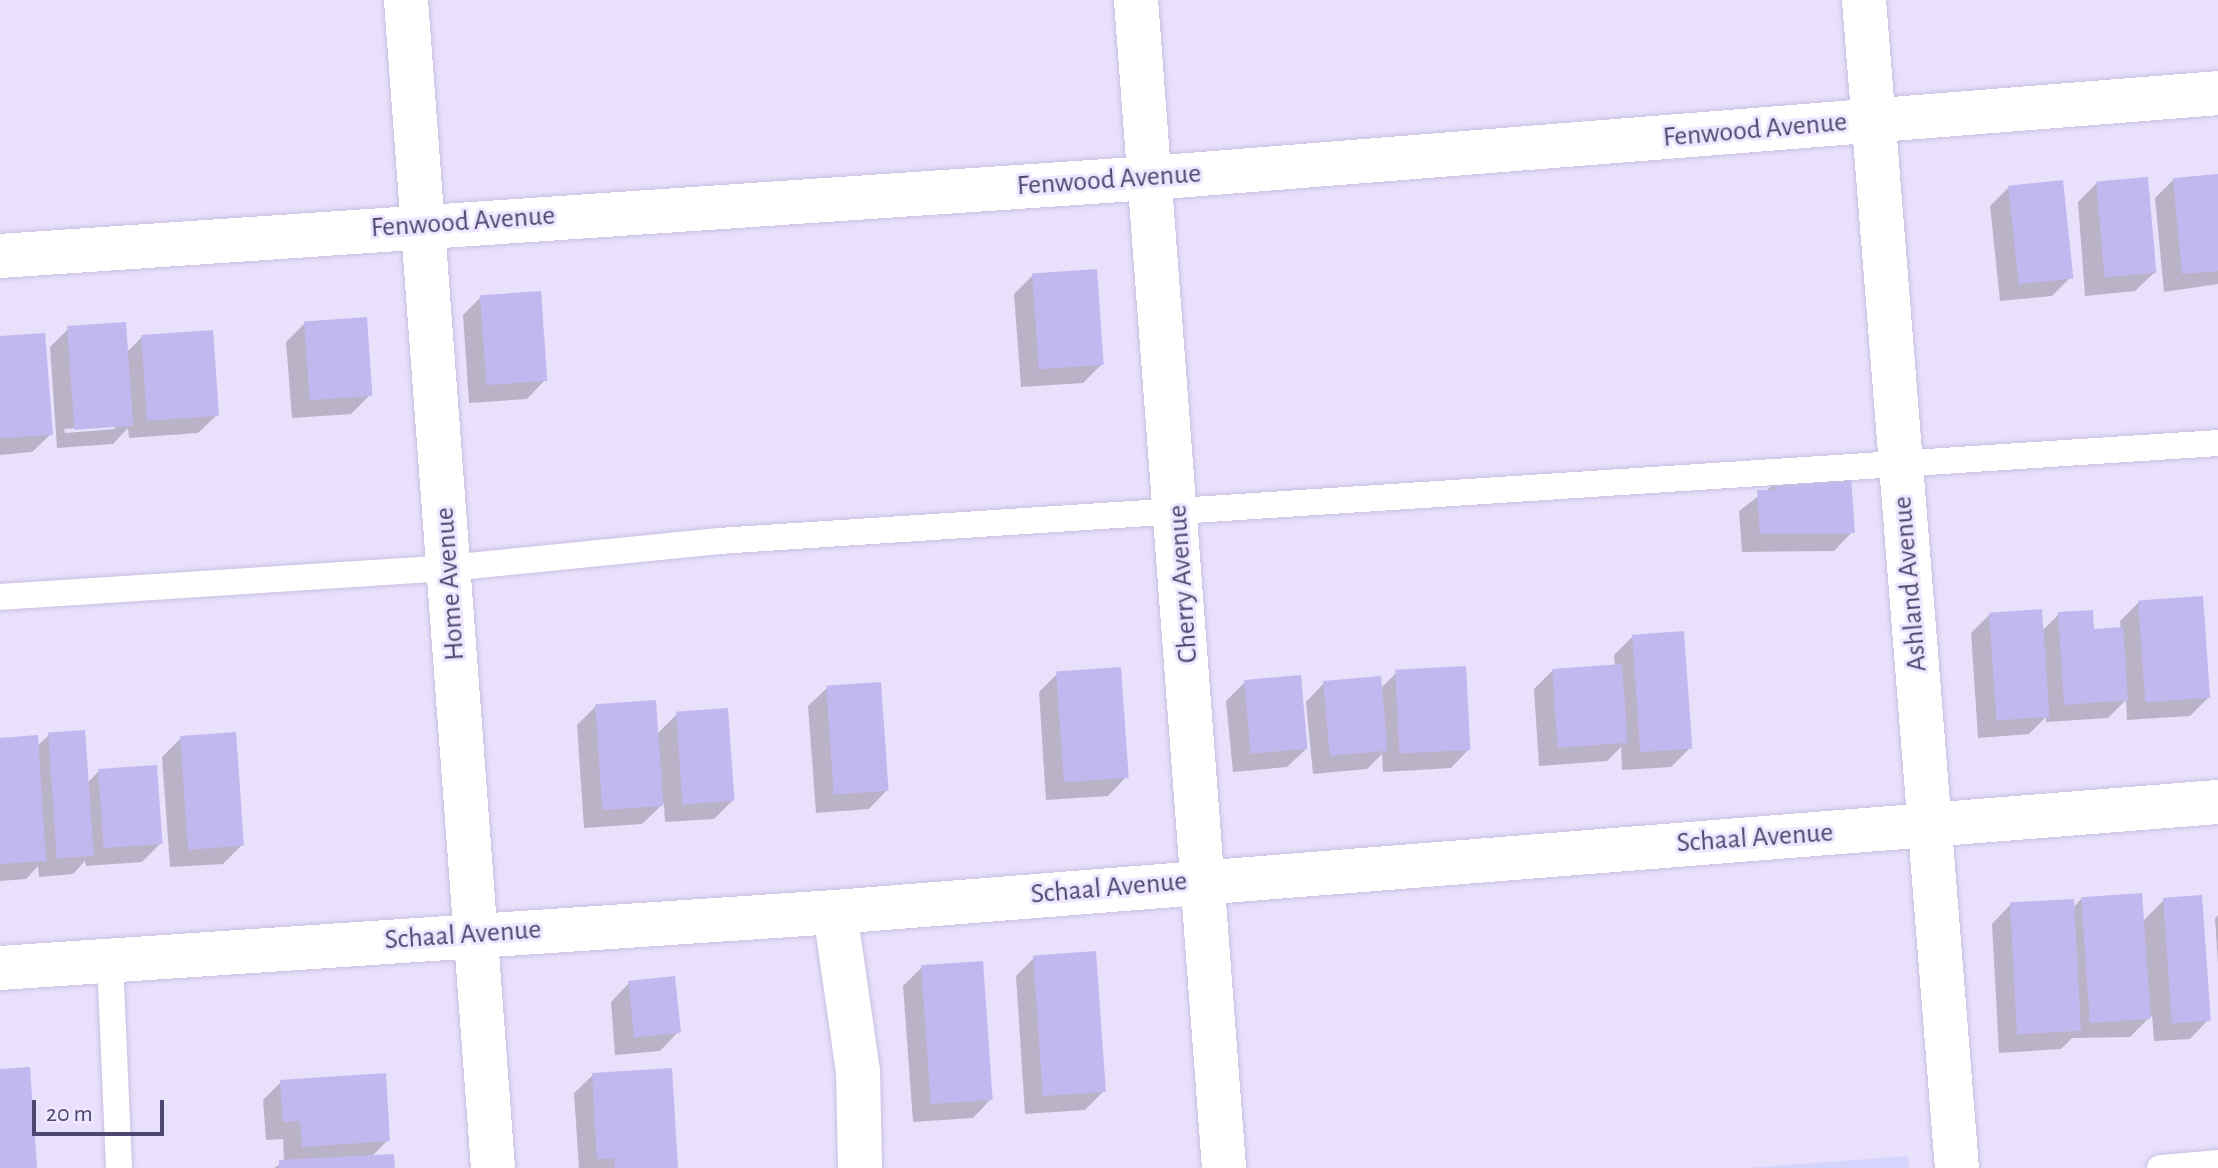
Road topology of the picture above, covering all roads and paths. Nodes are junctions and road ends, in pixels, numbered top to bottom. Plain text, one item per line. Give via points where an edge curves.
1 (406, 0) edge
2 (1136, 0) edge
3 (1864, 0) edge
4 (2218, 93) edge
5 (1873, 121) junction
6 (1151, 178) junction
7 (425, 224) junction
8 (0, 256) edge
9 (2218, 443) edge
10 (1899, 463) junction
11 (1178, 514) junction
12 (449, 568) junction
13 (0, 597) edge
14 (2218, 802) edge
15 (1933, 824) junction
16 (1205, 880) junction
17 (835, 912) junction
18 (475, 933) junction
19 (110, 961) junction
20 (0, 968) edge
21 (2218, 1163) edge
22 (119, 1168) edge
23 (493, 1168) edge
24 (860, 1168) edge
25 (1224, 1168) edge
26 (1957, 1168) edge
27 (2160, 1168) edge

1 - 7 street, Home Avenue
2 - 6 street, Cherry Avenue
3 - 5 street, Ashland Avenue
4 - 5 street, Fenwood Avenue
5 - 6 street, Fenwood Avenue
5 - 10 street, Ashland Avenue
6 - 7 street, Fenwood Avenue
6 - 11 street, Cherry Avenue
7 - 8 street, Fenwood Avenue
7 - 12 street, Home Avenue
9 - 10 lane
10 - 11 lane
10 - 15 street, Ashland Avenue
11 - 12 lane via 719,541
11 - 16 street, Cherry Avenue
12 - 13 lane
12 - 18 street, Home Avenue
14 - 15 street, Schaal Avenue
15 - 16 street, Schaal Avenue
15 - 26 street, Ashland Avenue
16 - 17 street, Schaal Avenue
16 - 25 street, Cherry Avenue
17 - 18 street, Schaal Avenue
17 - 24 street via 858,1071
18 - 19 street, Schaal Avenue
18 - 23 street, Home Avenue
19 - 20 street, Schaal Avenue
19 - 22 lane
21 - 27 lane

